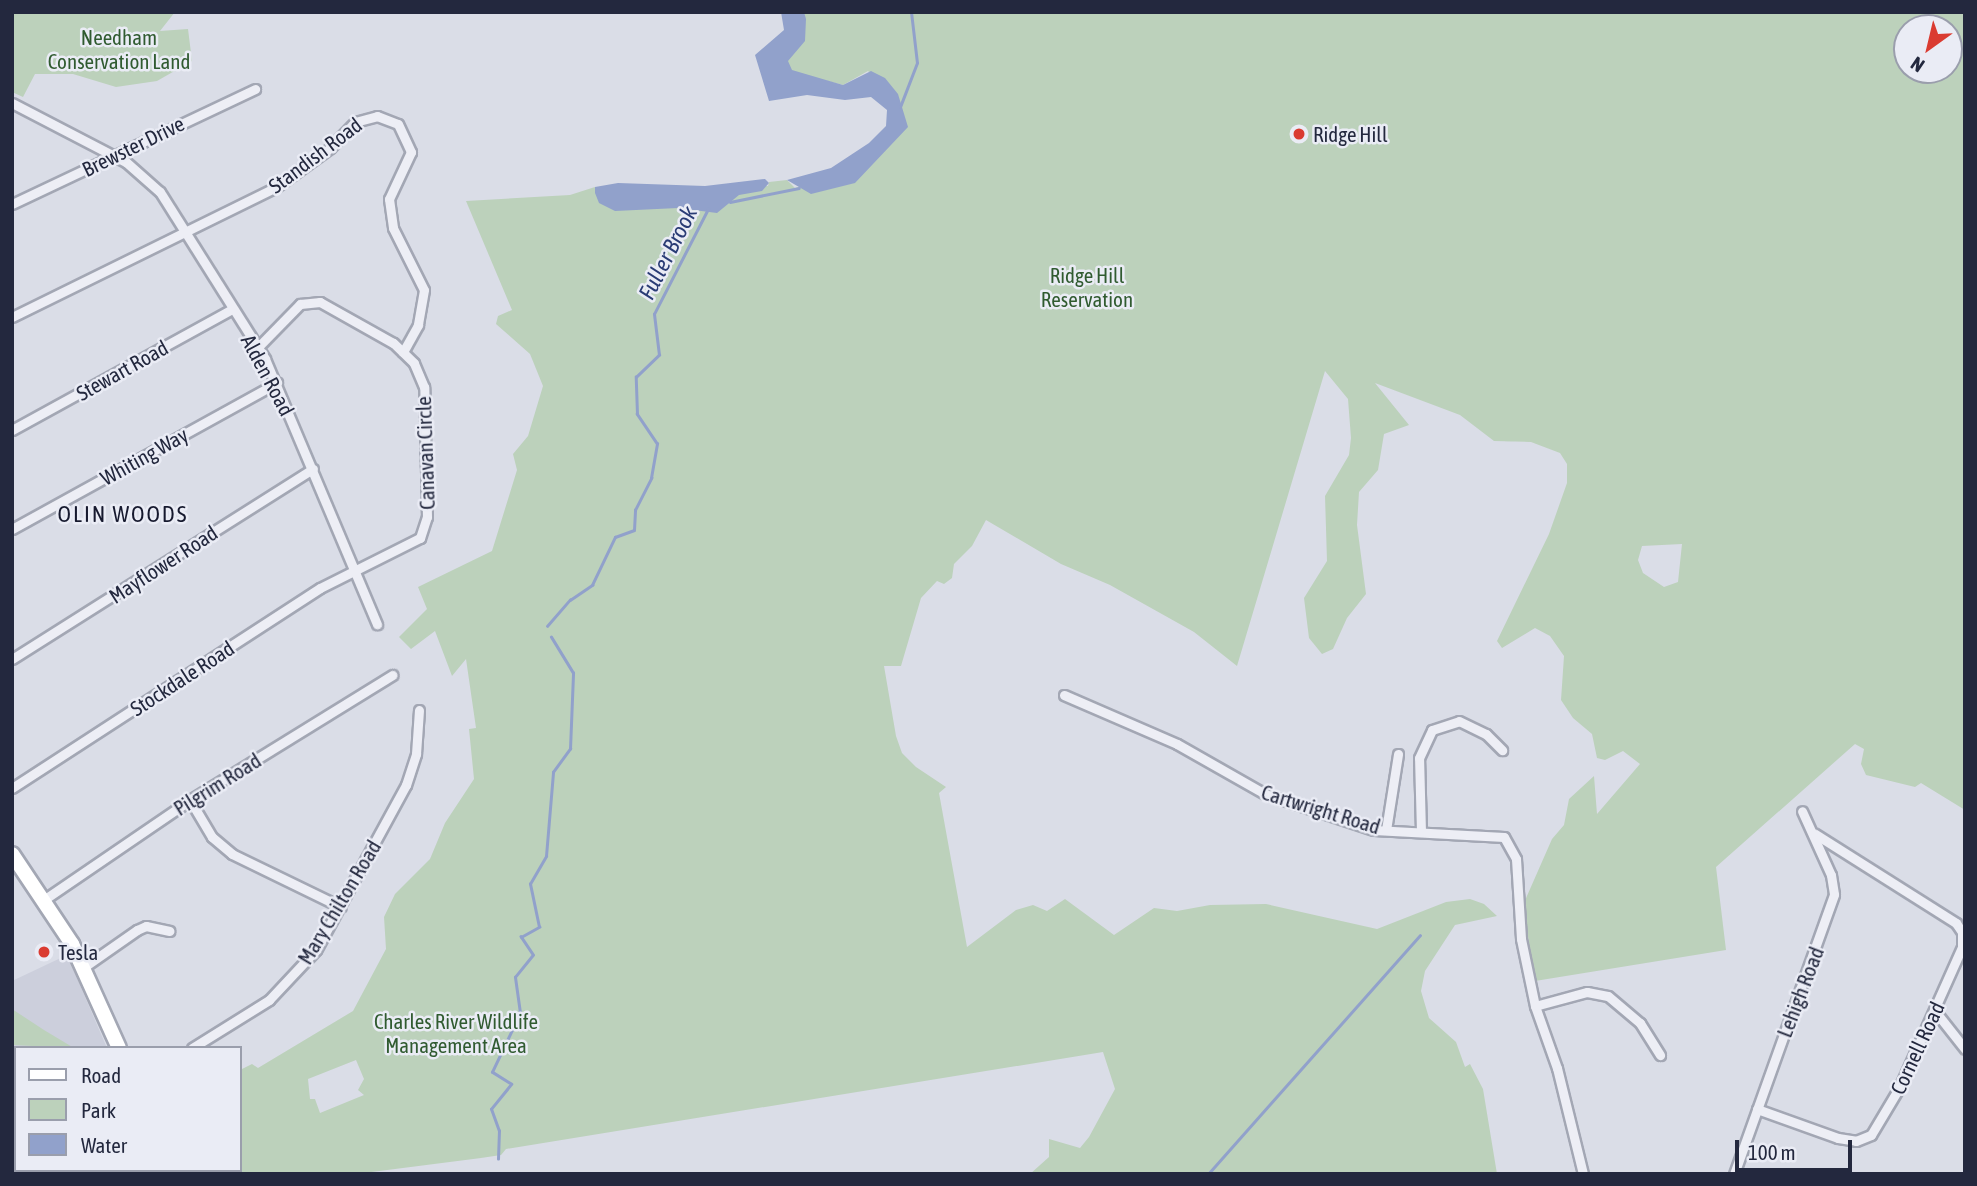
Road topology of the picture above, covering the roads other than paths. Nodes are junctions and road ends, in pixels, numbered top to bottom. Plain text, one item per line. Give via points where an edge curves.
1 (255, 89) dead end
2 (12, 103) edge
3 (114, 155) junction
4 (12, 204) edge
5 (187, 234) junction
6 (232, 309) junction
7 (12, 317) edge
8 (257, 348) junction
9 (403, 352) junction
10 (277, 383) junction
11 (12, 430) edge
12 (313, 468) junction
13 (12, 529) edge
14 (354, 570) junction
15 (377, 624) dead end
16 (12, 659) edge
17 (392, 675) dead end
18 (1064, 695) dead end
19 (419, 710) dead end
20 (1502, 750) dead end
21 (1398, 754) dead end
22 (12, 788) edge
23 (190, 800) junction
24 (1802, 811) dead end
25 (1385, 830) junction
26 (1421, 832) junction
27 (1815, 834) junction
28 (12, 854) edge
29 (45, 899) junction
30 (341, 907) junction
31 (169, 930) dead end
32 (84, 967) junction
33 (1535, 1006) junction
34 (1935, 1011) junction
35 (117, 1046) edge
36 (195, 1046) edge
37 (1965, 1049) edge
38 (1660, 1055) dead end
39 (1757, 1109) junction
40 (1583, 1174) edge
41 (1734, 1174) edge

1 - 3 street, Brewster Drive
2 - 3 street, Alden Road
3 - 4 street, Brewster Drive
3 - 5 street, Alden Road via 144,175
5 - 6 street, Alden Road
5 - 7 street, Standish Road
5 - 9 street, Standish Road via 276,187 330,148 355,122 377,116 398,124 411,152 389,199 389,218 424,290 418,325
6 - 8 street, Alden Road
6 - 11 street, Stewart Road
8 - 9 street, Canavan Circle via 288,313 310,301 330,304
8 - 10 street, Alden Road
9 - 14 street, Canavan Circle via 420,372 424,387 425,527 407,548
10 - 12 street, Alden Road
10 - 13 street, Whiting Way
12 - 14 street, Alden Road
12 - 16 street, Mayflower Road
14 - 15 street, Alden Road
14 - 22 street, Stockdale Road
17 - 23 street, Pilgrim Road
18 - 25 street, Cartwright Road via 1177,744 1265,794
19 - 30 street, Mary Chilton Road via 413,768
20 - 26 street via 1486,734 1459,721 1432,730 1419,758
21 - 25 street
23 - 29 street, Pilgrim Road
23 - 30 street via 212,837 232,854
24 - 27 street, Lehigh Road
25 - 26 street, Cartwright Road
26 - 33 street, Cartwright Road via 1504,837 1512,847 1521,939
27 - 34 street, Cornell Road via 1947,917 1962,932 1962,947
27 - 39 street, Lehigh Road via 1831,875 1830,912
28 - 29 main road
29 - 32 main road
30 - 36 street, Mary Chilton Road via 316,950 282,989
31 - 32 street via 146,926
32 - 35 main road
33 - 38 street via 1587,992 1608,996 1645,1028
33 - 40 street, Cartwright Road via 1557,1068
34 - 37 street
34 - 39 street, Cornell Road via 1871,1135 1856,1141 1838,1138
39 - 41 street, Lehigh Road

